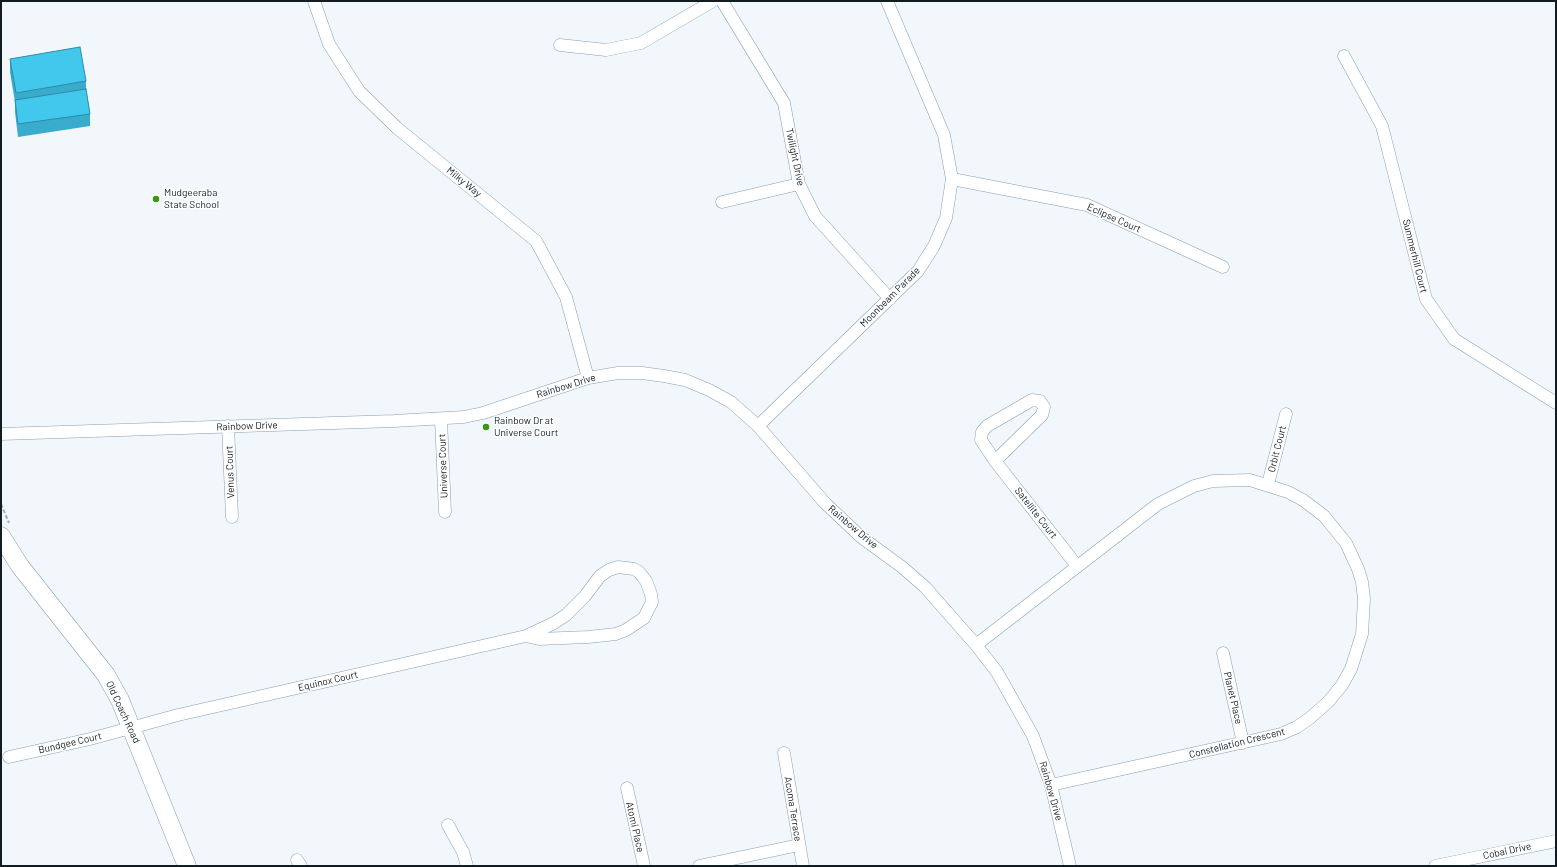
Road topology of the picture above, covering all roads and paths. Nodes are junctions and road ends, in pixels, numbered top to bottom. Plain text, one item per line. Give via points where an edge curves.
1 (314, 1) edge
2 (713, 1) edge
3 (722, 1) edge
4 (887, 1) edge
5 (560, 45) dead end
6 (1344, 56) dead end
7 (952, 180) junction
8 (799, 184) junction
9 (722, 202) dead end
10 (1223, 267) dead end
11 (890, 299) junction
12 (588, 378) junction
13 (1556, 403) edge
14 (1286, 414) dead end
15 (441, 419) junction
16 (228, 426) junction
17 (758, 426) junction
18 (1, 434) edge
19 (995, 461) junction
20 (1268, 484) junction
21 (445, 512) dead end
22 (232, 517) dead end
23 (1, 536) edge
24 (1078, 566) junction
25 (526, 636) junction
26 (976, 645) junction
27 (1223, 653) dead end
28 (131, 728) junction
29 (1243, 743) junction
30 (784, 753) dead end
31 (9, 757) dead end
32 (1051, 785) junction
33 (626, 788) dead end
34 (448, 825) dead end
35 (1556, 841) edge
36 (799, 845) junction
37 (188, 866) edge
38 (467, 866) edge
39 (644, 866) edge
40 (700, 866) edge
41 (803, 866) edge
42 (1070, 866) edge
43 (1434, 866) edge

1 - 12 street, Milky Way via 329,44 359,91 397,128 536,241 566,296
2 - 5 street via 641,43 606,50
3 - 8 street, Twilight Drive via 784,103
4 - 7 street, Moonbeam Parade via 944,135
6 - 13 street, Summerhill Court via 1382,126 1426,299 1454,339
7 - 10 street, Eclipse Court via 1087,206
7 - 11 street, Moonbeam Parade via 946,218 934,246 918,271
8 - 9 street
8 - 11 street, Twilight Drive via 815,216
11 - 17 street, Moonbeam Parade
12 - 15 street, Rainbow Drive via 483,413
12 - 17 street, Rainbow Drive via 618,373 642,373 685,380 731,402
14 - 20 street, Orbit Court
15 - 16 street, Rainbow Drive
15 - 21 street, Universe Court
16 - 18 street, Rainbow Drive
16 - 22 street, Venus Court
17 - 26 street, Rainbow Drive via 825,503 861,537 925,587
19 - 19 street, Satellite Court via 981,440 983,430 1032,400 1040,401 1044,407 1042,415
19 - 24 street, Satellite Court
20 - 24 street, Constellation Crescent via 1250,480 1213,481 1176,493
20 - 29 street, Constellation Crescent via 1303,500 1324,516 1338,532 1358,569 1364,599 1364,617 1362,634 1351,668 1329,701 1297,727 1281,734
23 - 28 street, Old Coach Road via 24,572 106,675
24 - 26 street, Constellation Crescent
25 - 25 street, Equinox Court via 566,615 600,576 618,566 634,569 646,581 652,594 652,602 644,618 637,625 616,634 539,639
25 - 28 street, Equinox Court
26 - 32 street, Rainbow Drive via 997,672 1033,736
27 - 29 street, Planet Place
28 - 31 street, Bundgee Court
28 - 37 street, Old Coach Road
29 - 32 street, Constellation Crescent
30 - 36 street, Acoma Terrace
32 - 42 street, Rainbow Drive
33 - 39 street, Atomi Place
34 - 38 street via 463,852
35 - 43 street, Cobai Drive
36 - 40 street
36 - 41 street, Acoma Terrace

